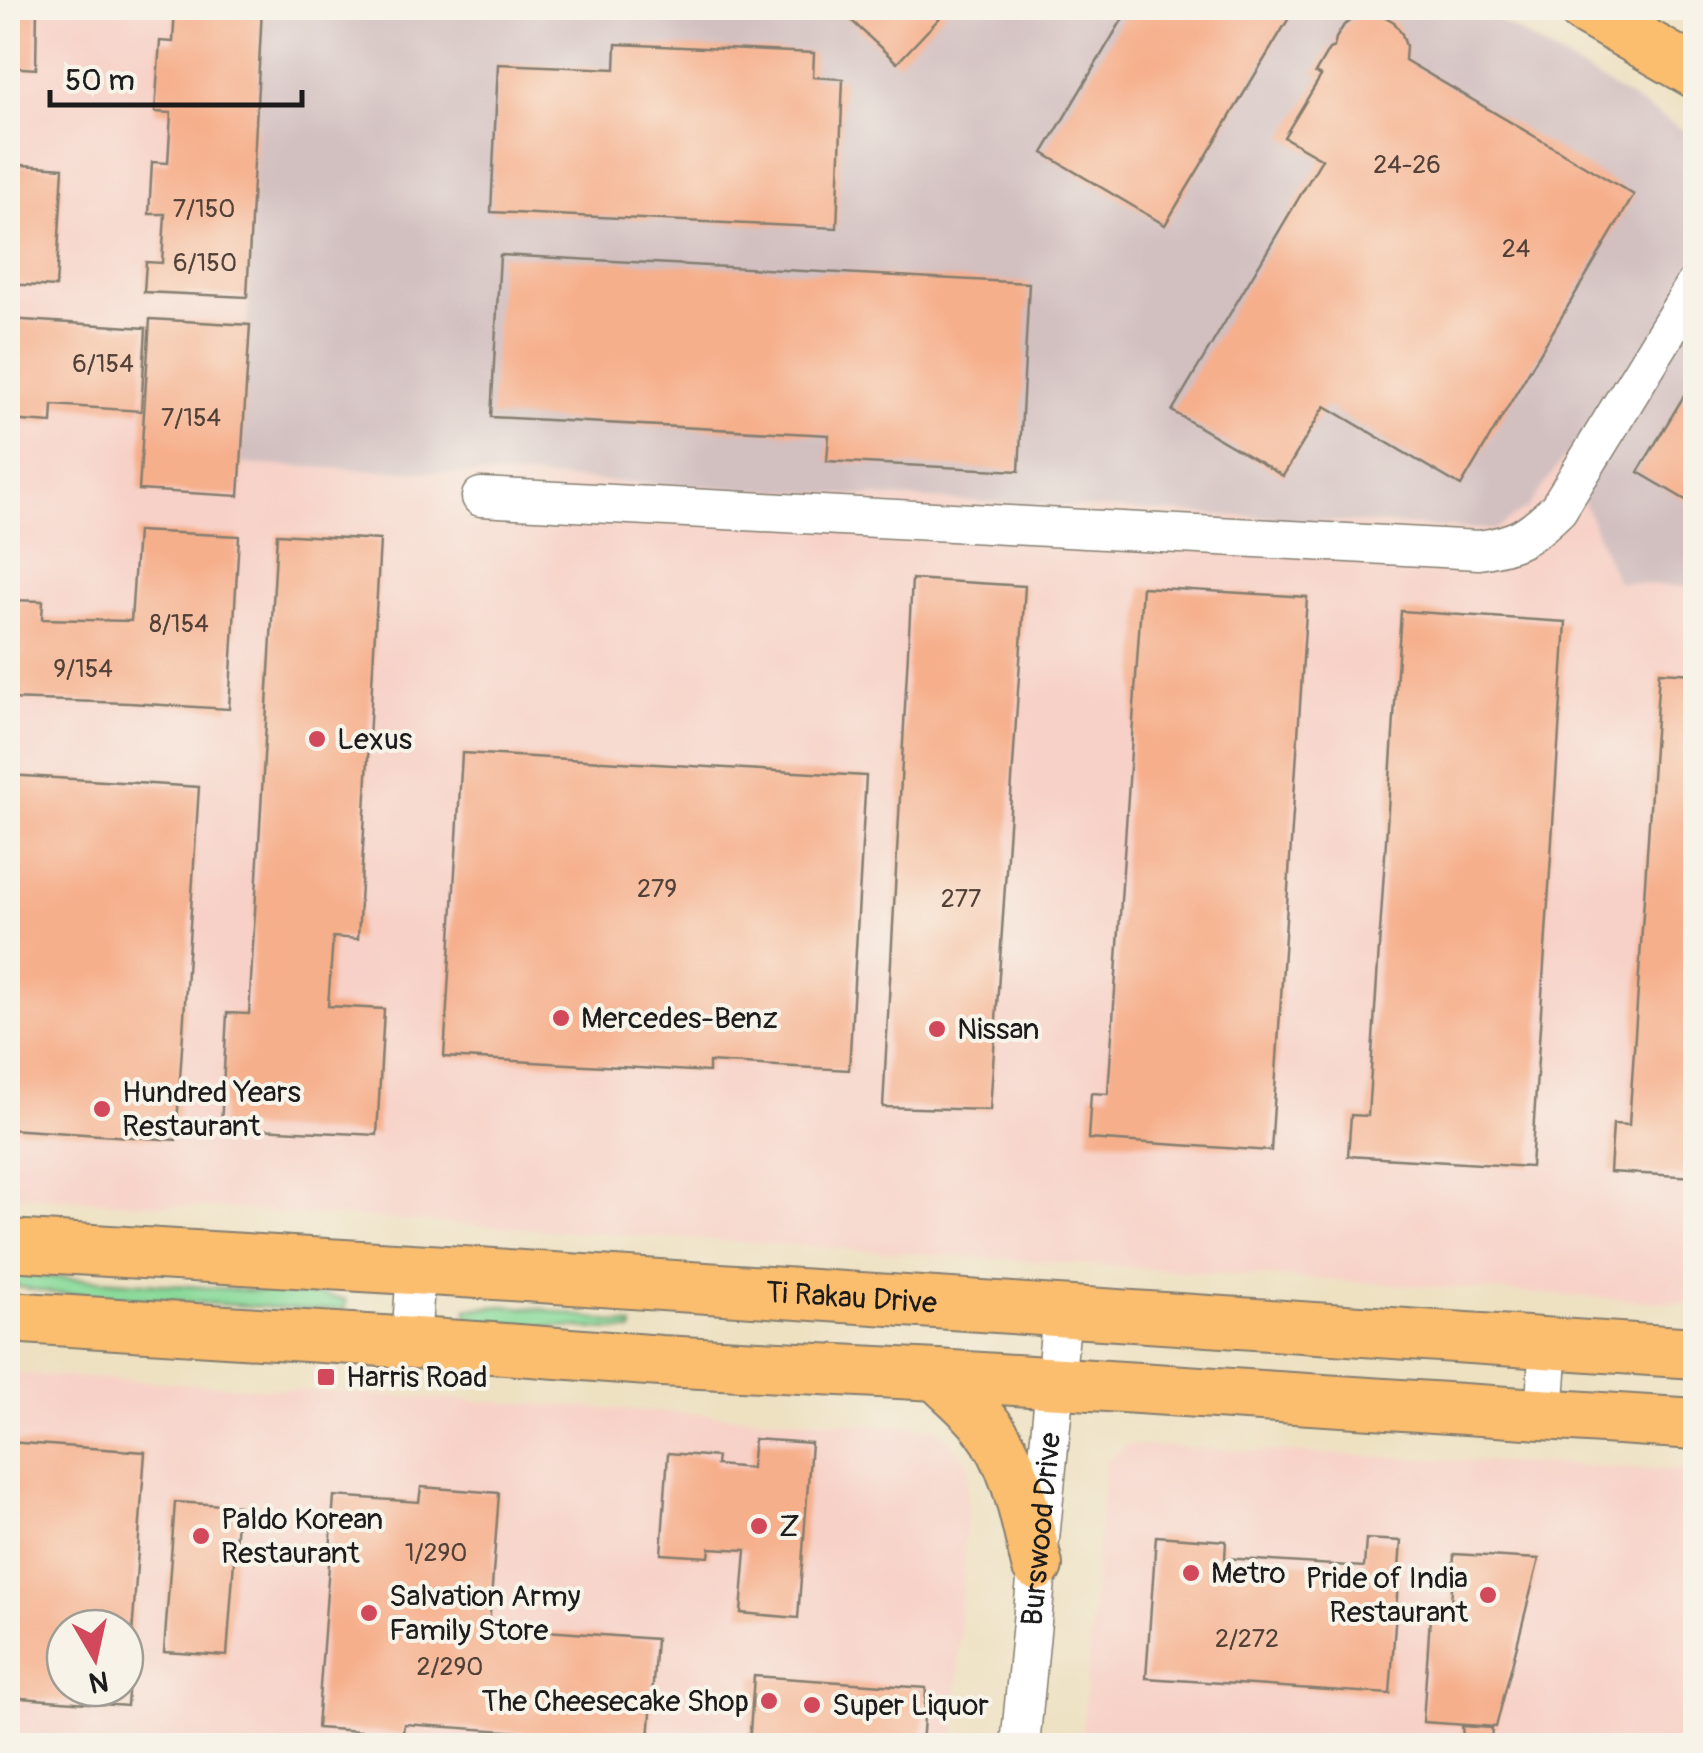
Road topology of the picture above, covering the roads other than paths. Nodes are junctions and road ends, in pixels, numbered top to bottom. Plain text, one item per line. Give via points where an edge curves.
1 (1583, 8) edge
2 (1696, 74) edge
3 (1696, 284) edge
4 (481, 497) dead end
5 (8, 1245) edge
6 (416, 1270) junction
7 (1062, 1312) junction
8 (8, 1317) edge
9 (412, 1343) junction
10 (1550, 1344) junction
11 (1696, 1353) edge
12 (937, 1376) junction
13 (1056, 1383) junction
14 (1544, 1414) junction
15 (1696, 1424) edge
16 (1037, 1564) junction
17 (1020, 1746) edge

1 - 2 main road
3 - 4 street via 1558,510 1533,533 1504,546 1479,550
5 - 6 main road, Ti Rakau Drive
6 - 7 main road, Ti Rakau Drive
6 - 9 street
7 - 10 main road, Ti Rakau Drive
7 - 13 street, Burswood Drive
8 - 9 main road
9 - 12 main road
10 - 11 main road, Ti Rakau Drive
10 - 14 street
12 - 13 main road
12 - 16 main road via 996,1439 1014,1474
13 - 14 main road
13 - 16 street, Burswood Drive
14 - 15 main road
16 - 17 street, Burswood Drive

